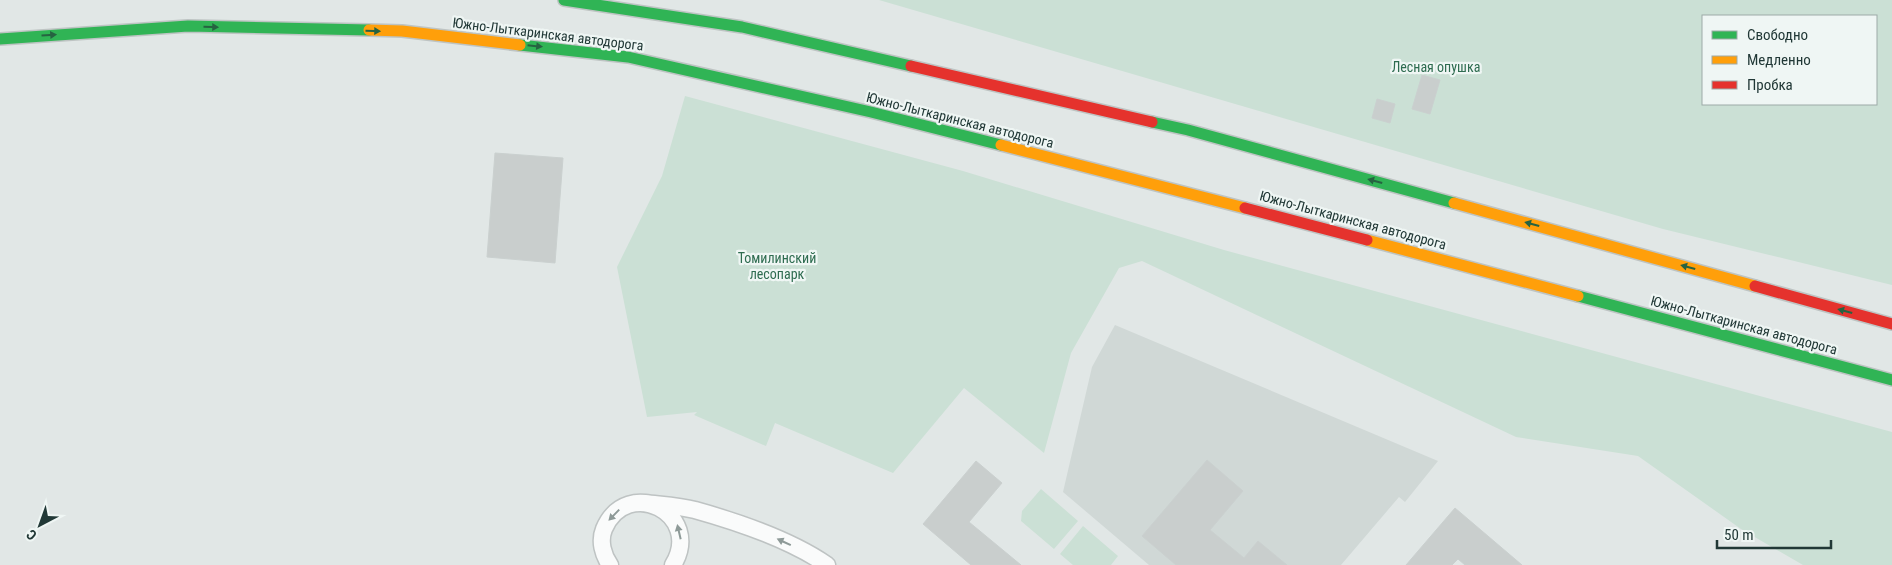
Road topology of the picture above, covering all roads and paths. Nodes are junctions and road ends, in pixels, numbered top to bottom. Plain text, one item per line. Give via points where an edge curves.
1 (564, 0) edge
2 (0, 39) edge
3 (1892, 324) edge
4 (1892, 380) edge
5 (645, 502) junction
6 (610, 565) edge
7 (674, 565) edge
8 (827, 565) edge

3 -> 1 main road via 1188,130 742,27
2 -> 4 main road, Южно-Лыткаринская автодорога via 188,26 402,31 628,57 871,112 1175,188
5 -> 6 street via 619,509 609,519 603,531 602,545
7 -> 5 street via 681,546 676,523 670,514
8 -> 5 street via 757,530 693,510

